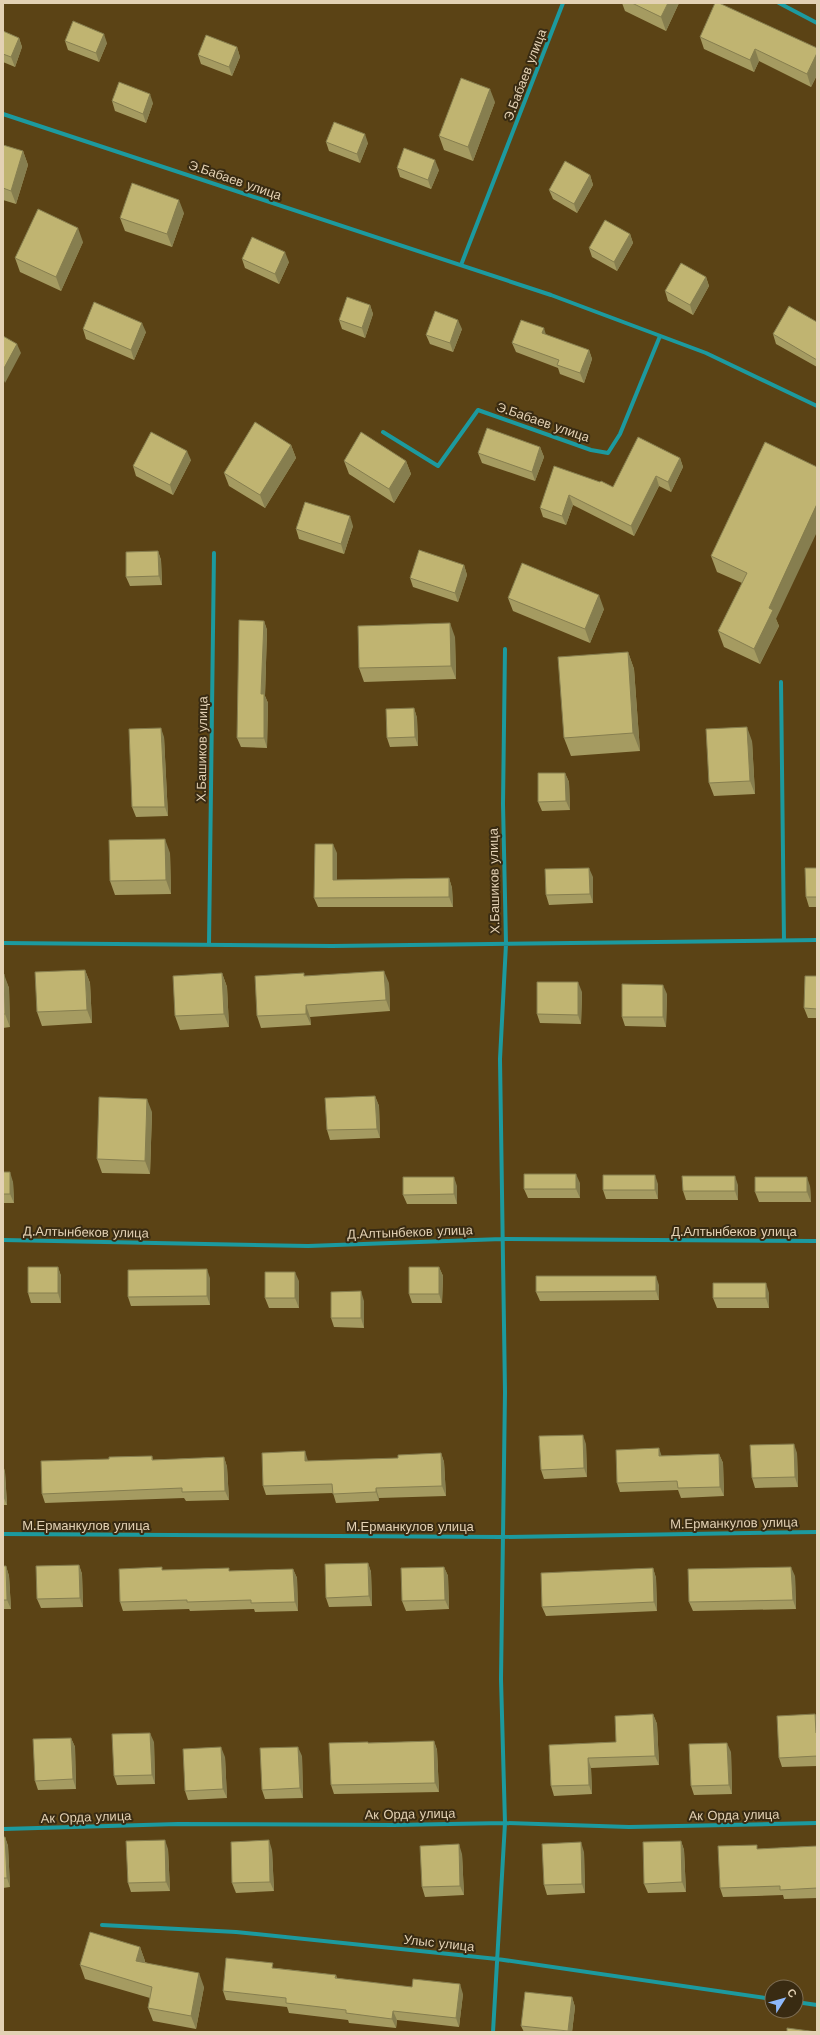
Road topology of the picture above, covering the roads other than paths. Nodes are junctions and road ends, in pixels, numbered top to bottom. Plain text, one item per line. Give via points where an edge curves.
1 (563, 3) edge
2 (779, 3) edge
3 (817, 24) edge
4 (3, 114) edge
5 (461, 265) junction
6 (660, 336) junction
7 (817, 406) edge
8 (383, 432) dead end
9 (214, 553) dead end
10 (505, 649) dead end
11 (781, 682) dead end
12 (784, 940) junction
13 (817, 940) edge
14 (3, 943) edge
15 (506, 944) junction
16 (209, 946) junction
17 (502, 1239) junction
18 (3, 1240) edge
19 (817, 1241) edge
20 (817, 1532) edge
21 (3, 1534) edge
22 (501, 1536) junction
23 (505, 1823) junction
24 (817, 1823) edge
25 (3, 1829) edge
26 (102, 1925) dead end
27 (497, 1959) junction
28 (764, 1998) edge
29 (804, 2003) edge
30 (817, 2005) edge
31 (494, 2032) edge

1 - 5 street, Э.Бабаев улица
2 - 3 street
4 - 5 street, Э.Бабаев улица
5 - 6 street, Э.Бабаев улица
6 - 7 street, Э.Бабаев улица via 706,353
6 - 8 street, Э.Бабаев улица via 620,434 608,453 591,450 478,410 438,466
9 - 16 street, Х.Башиков улица
10 - 15 street, Х.Башиков улица via 503,804
11 - 12 street
12 - 13 street, Х.Башиков улица
12 - 15 street, Х.Башиков улица
14 - 16 street, Х.Башиков улица
15 - 16 street, Х.Башиков улица
15 - 17 street via 500,1059
17 - 18 street, Д.Алтынбеков улица via 308,1246
17 - 19 street, Д.Алтынбеков улица
17 - 22 street via 505,1392
20 - 22 street, М.Ерманкулов улица
21 - 22 street, М.Ерманкулов улица
22 - 23 street
23 - 24 street, Ак Орда улица via 629,1827
23 - 25 street, Ак Орда улица via 178,1824
23 - 27 street
26 - 27 street, Улыс улица via 236,1932
27 - 28 street, Улыс улица
27 - 31 street
29 - 30 street

